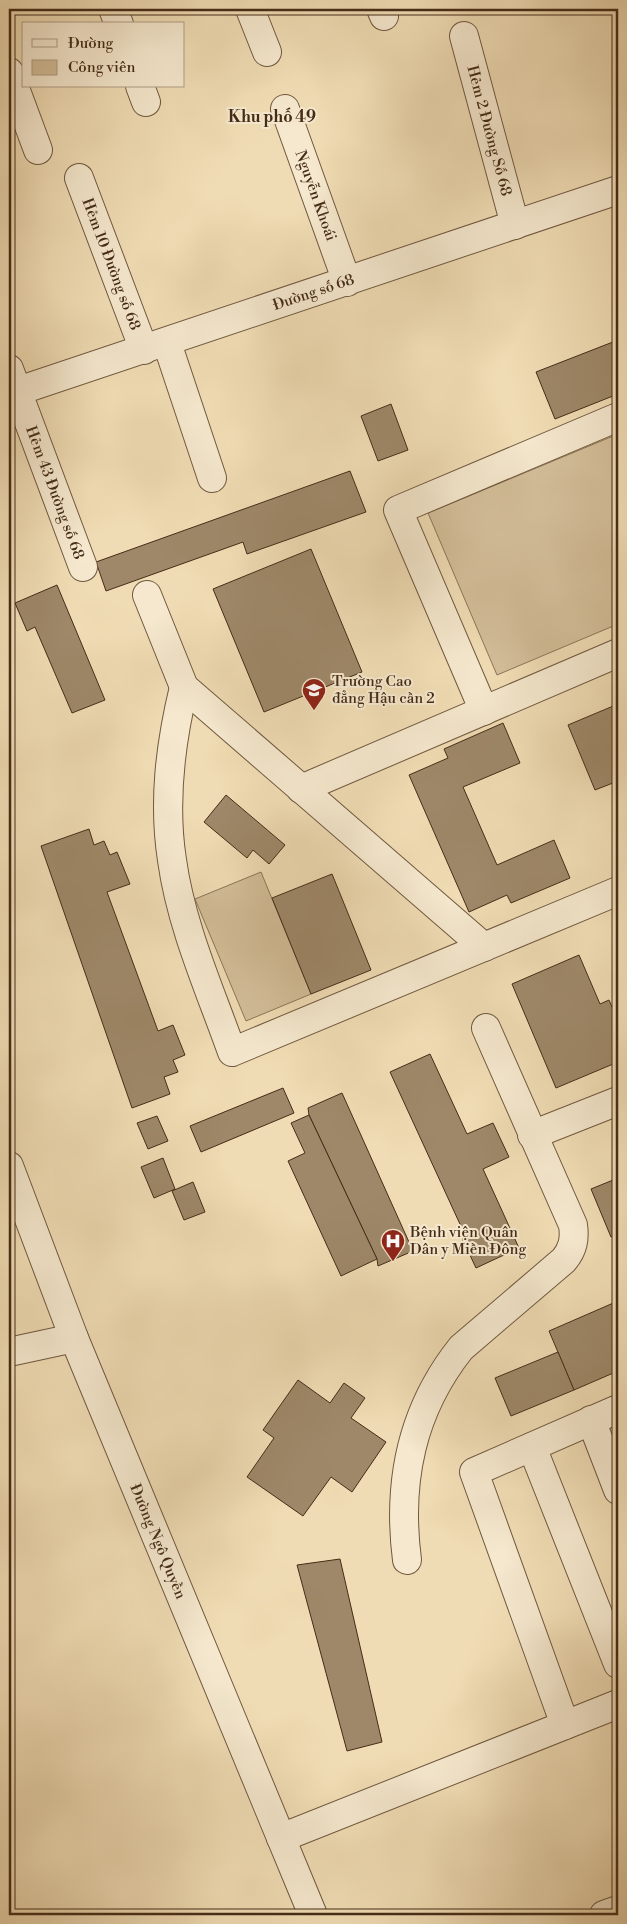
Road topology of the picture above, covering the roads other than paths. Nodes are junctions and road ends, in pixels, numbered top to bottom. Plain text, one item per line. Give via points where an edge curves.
1 (114, 9) edge
2 (250, 9) edge
3 (118, 22) edge
4 (464, 36) dead end
5 (266, 52) dead end
6 (9, 72) edge
7 (285, 109) dead end
8 (38, 150) dead end
9 (79, 178) dead end
10 (618, 190) edge
11 (515, 225) junction
12 (347, 282) junction
13 (156, 346) junction
14 (12, 385) edge
15 (618, 417) edge
16 (212, 478) dead end
17 (83, 567) dead end
18 (147, 594) dead end
19 (618, 653) edge
20 (184, 687) junction
21 (484, 711) junction
22 (301, 789) junction
23 (618, 891) edge
24 (484, 947) junction
25 (486, 1028) dead end
26 (618, 1101) edge
27 (532, 1135) junction
28 (9, 1166) edge
29 (74, 1338) junction
30 (9, 1352) edge
31 (618, 1410) edge
32 (591, 1420) junction
33 (532, 1447) junction
34 (618, 1490) edge
35 (407, 1560) dead end
36 (618, 1664) edge
37 (618, 1704) edge
38 (565, 1725) junction
39 (281, 1838) junction
40 (618, 1910) edge
41 (313, 1915) edge
42 (604, 1915) edge

1 - 3 street
2 - 5 street
4 - 11 street, Hẻm 2 Đường Số 68
6 - 8 street
7 - 12 street, Nguyễn Khoái
9 - 13 street, Hẻm 10 Đường số 68
10 - 11 street, Đường số 68
11 - 12 street, Đường số 68
12 - 13 street, Đường số 68
13 - 14 street, Đường số 68
13 - 16 street, Hẻm 10 Đường số 68
14 - 17 street, Hẻm 43 Đường số 68
15 - 21 street via 398,510
18 - 20 street
19 - 21 street
20 - 22 street
20 - 24 street via 175,722 167,794 172,860 185,920 232,1052
21 - 22 street
22 - 24 street
23 - 24 street
25 - 27 street
26 - 27 street
27 - 35 street via 573,1225 574,1242 564,1260 461,1348 434,1389 418,1426 406,1472 403,1531
28 - 29 street, Đường Ngô Quyền
29 - 30 street
29 - 39 street, Đường Ngô Quyền
31 - 32 street
32 - 33 street
32 - 34 street
33 - 36 street
33 - 38 street via 474,1472
37 - 38 street
38 - 39 street
39 - 41 street, Đường Ngô Quyền
40 - 42 street

